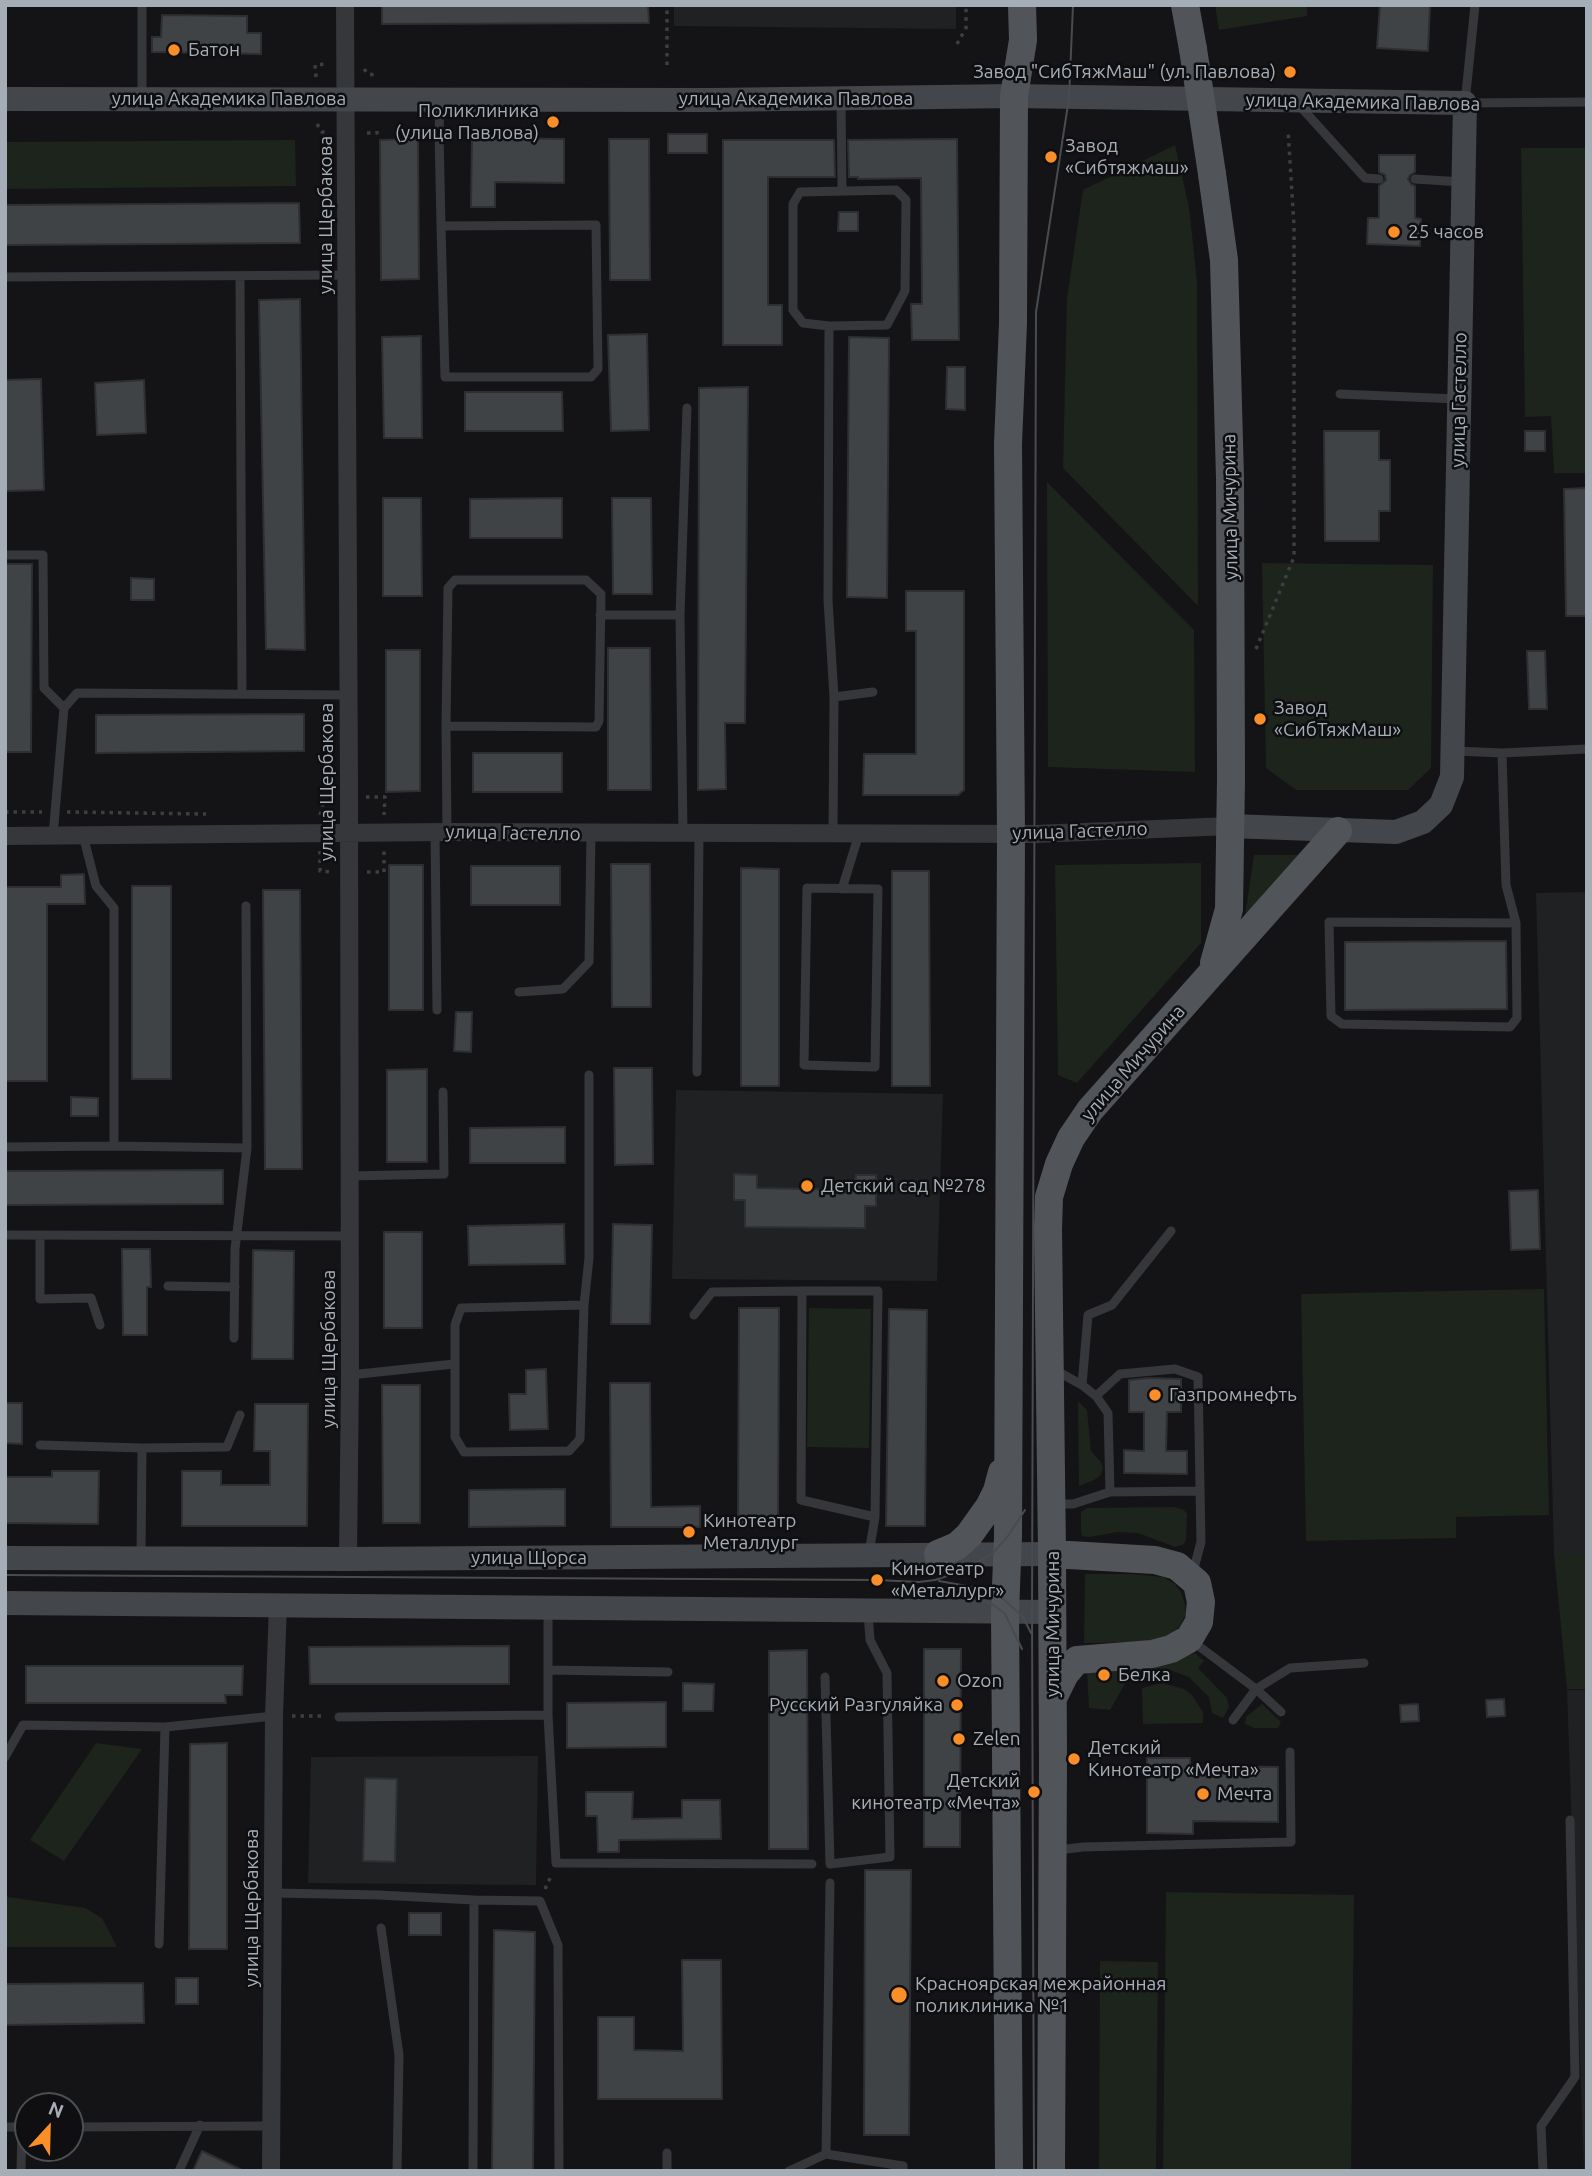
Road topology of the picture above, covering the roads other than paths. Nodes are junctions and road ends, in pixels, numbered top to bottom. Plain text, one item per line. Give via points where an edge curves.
1 (142, 5) edge
2 (345, 5) edge
3 (1022, 5) edge
4 (1185, 5) edge
5 (1475, 5) edge
6 (1014, 96) junction
7 (5, 99) edge
8 (142, 99) junction
9 (346, 99) junction
10 (841, 99) junction
11 (440, 100) junction
12 (1296, 101) junction
13 (1587, 102) edge
14 (1465, 103) junction
15 (1379, 179) dead end
16 (1415, 179) dead end
17 (1462, 182) junction
18 (842, 190) junction
19 (441, 226) junction
20 (347, 275) junction
21 (5, 277) edge
22 (240, 277) junction
23 (829, 326) junction
24 (1340, 394) dead end
25 (1458, 399) junction
26 (687, 408) dead end
27 (5, 555) edge
28 (600, 615) junction
29 (680, 615) junction
30 (873, 692) dead end
31 (242, 694) junction
32 (348, 695) junction
33 (834, 697) junction
34 (64, 708) junction
35 (446, 726) junction
36 (1587, 749) edge
37 (1453, 751) junction
38 (1502, 753) junction
39 (1230, 826) junction
40 (1338, 831) junction
41 (441, 832) junction
42 (691, 832) junction
43 (349, 833) junction
44 (591, 834) junction
45 (833, 834) junction
46 (859, 834) junction
47 (1011, 834) junction
48 (83, 835) junction
49 (5, 836) edge
50 (53, 836) junction
51 (842, 889) junction
52 (246, 905) dead end
53 (1516, 923) junction
54 (1212, 972) junction
55 (519, 992) dead end
56 (437, 1010) dead end
57 (697, 1072) dead end
58 (589, 1075) dead end
59 (443, 1092) dead end
60 (114, 1146) junction
61 (5, 1147) edge
62 (247, 1148) junction
63 (349, 1176) junction
64 (1171, 1231) dead end
65 (5, 1235) edge
66 (40, 1236) junction
67 (349, 1236) junction
68 (238, 1237) junction
69 (168, 1286) dead end
70 (235, 1287) junction
71 (802, 1291) junction
72 (584, 1305) junction
73 (694, 1315) dead end
74 (100, 1325) dead end
75 (234, 1338) dead end
76 (454, 1364) junction
77 (1050, 1367) junction
78 (350, 1375) junction
79 (1082, 1385) junction
80 (1096, 1396) junction
81 (240, 1415) dead end
82 (40, 1445) dead end
83 (142, 1448) junction
84 (1008, 1453) junction
85 (1199, 1491) junction
86 (1110, 1492) junction
87 (1052, 1504) junction
88 (875, 1517) junction
89 (938, 1554) junction
90 (1007, 1554) junction
91 (1052, 1554) junction
92 (869, 1557) junction
93 (5, 1558) edge
94 (141, 1559) junction
95 (348, 1559) junction
96 (1192, 1577) junction
97 (5, 1603) edge
98 (278, 1604) junction
99 (548, 1607) junction
100 (868, 1611) junction
101 (1005, 1612) junction
102 (1051, 1612) junction
103 (1189, 1639) junction
104 (1364, 1663) dead end
105 (548, 1671) junction
106 (668, 1672) dead end
107 (825, 1678) dead end
108 (1256, 1689) junction
109 (1053, 1698) junction
110 (1281, 1712) dead end
111 (548, 1715) junction
112 (274, 1716) junction
113 (339, 1717) road end
114 (1233, 1720) dead end
115 (165, 1727) junction
116 (1290, 1752) dead end
117 (5, 1757) edge
118 (1570, 1820) dead end
119 (1053, 1851) junction
120 (812, 1864) dead end
121 (830, 1884) dead end
122 (274, 1893) junction
123 (474, 1900) junction
124 (381, 1928) dead end
125 (159, 1944) dead end
126 (200, 2125) junction
127 (271, 2126) junction
128 (84, 2127) edge
129 (667, 2153) dead end
130 (827, 2154) junction
131 (179, 2171) edge
132 (271, 2171) edge
133 (397, 2171) edge
134 (473, 2171) edge
135 (559, 2171) edge
136 (667, 2171) edge
137 (789, 2171) edge
138 (903, 2171) edge
139 (1009, 2171) edge
140 (1051, 2171) edge
141 (1543, 2171) edge

1 - 8 lane
2 - 9 street, улица Щербакова
3 - 6 main road via 1023,40
4 - 39 main road, улица Мичурина, bridge via 1224,260 1230,465
5 - 14 lane
6 - 10 main road, улица Академика Павлова
6 - 12 main road, улица Академика Павлова
6 - 47 main road via 1008,444
7 - 8 main road, улица Академика Павлова
8 - 9 main road, улица Академика Павлова
9 - 11 main road, улица Академика Павлова
9 - 20 street, улица Щербакова
10 - 11 main road, улица Академика Павлова
10 - 18 lane
11 - 19 lane
12 - 14 main road, улица Академика Павлова
12 - 15 lane via 1364,178
13 - 14 lane, улица Академика Павлова
14 - 17 main road, улица Гастелло
16 - 17 lane
17 - 25 main road, улица Гастелло
18 - 23 lane via 800,192 793,204 793,310 803,323
18 - 23 lane via 896,190 906,200 905,291 887,325
19 - 19 lane via 596,225 598,369 591,377 445,377
20 - 22 lane
20 - 32 street, улица Щербакова
21 - 22 lane
22 - 31 lane
23 - 33 lane via 828,600
24 - 25 lane
25 - 37 main road, улица Гастелло
26 - 29 lane
27 - 34 lane via 43,555 44,688
28 - 29 lane
28 - 35 lane via 596,727
28 - 35 lane via 601,594 586,580 455,580 448,588
29 - 42 lane
30 - 33 lane
31 - 32 lane
31 - 34 lane via 78,693
32 - 43 street, улица Щербакова
33 - 45 lane
34 - 50 lane
35 - 41 lane
36 - 38 lane
37 - 38 lane
37 - 40 main road, улица Гастелло via 1452,777 1441,805 1423,822 1396,832
38 - 53 lane via 1506,885
39 - 40 main road, улица Гастелло
39 - 47 street, улица Гастелло
39 - 54 main road, улица Мичурина via 1229,909
40 - 54 main road
41 - 43 street, улица Гастелло
41 - 44 street, улица Гастелло
41 - 56 lane
42 - 44 street, улица Гастелло
42 - 45 street, улица Гастелло
42 - 57 lane
43 - 48 street, улица Гастелло
43 - 63 street, улица Щербакова
44 - 55 lane via 589,962 563,989
45 - 46 street, улица Гастелло
46 - 47 street, улица Гастелло
46 - 51 lane
47 - 84 main road
48 - 50 street, улица Гастелло
48 - 60 lane via 96,886 114,908
49 - 50 street, улица Гастелло
51 - 51 lane via 878,890 875,1067 804,1065 807,888
52 - 62 lane
53 - 53 lane via 1517,1018 1510,1027 1342,1024 1331,1016 1329,922
54 - 77 main road, улица Мичурина via 1090,1110 1059,1164 1049,1197
58 - 72 lane via 589,1258
59 - 63 lane via 444,1174
60 - 61 lane
60 - 62 lane
62 - 68 lane
63 - 67 street, улица Щербакова
64 - 79 lane via 1112,1305 1088,1315
65 - 66 lane
66 - 68 lane
66 - 74 lane via 40,1299 91,1298
67 - 68 lane
67 - 78 street, улица Щербакова
68 - 70 lane
69 - 70 lane
70 - 75 lane
71 - 73 lane via 712,1292
71 - 88 lane via 801,1500
71 - 88 lane via 877,1291
72 - 76 lane via 461,1308 455,1325
72 - 76 lane via 580,1439 569,1451 464,1452 455,1437
76 - 78 lane
77 - 79 lane
77 - 87 main road, улица Мичурина
78 - 95 street, улица Щербакова
79 - 80 lane
80 - 85 lane via 1120,1374 1175,1369 1198,1377
80 - 86 lane via 1108,1413
81 - 83 lane via 227,1447
82 - 83 lane
83 - 94 lane
84 - 89 main road via 997,1491 981,1519 957,1546
84 - 90 main road
85 - 86 lane
85 - 96 lane via 1201,1542
86 - 87 lane via 1073,1504
87 - 91 main road, улица Мичурина
88 - 92 lane
89 - 90 main road, улица Щорса
89 - 92 main road, улица Щорса
90 - 91 main road, улица Щорса
90 - 101 main road
91 - 96 main road via 1155,1560 1177,1566
91 - 102 main road, улица Мичурина
92 - 95 main road, улица Щорса
93 - 94 main road, улица Щорса
94 - 95 main road, улица Щорса
96 - 103 main road via 1201,1602 1199,1622
97 - 98 main road
98 - 99 main road
98 - 112 street, улица Щербакова
99 - 100 main road
99 - 105 lane
100 - 101 main road
100 - 107 lane via 870,1640 887,1673 890,1857 830,1864
101 - 102 main road
101 - 139 main road
102 - 109 main road, улица Мичурина
103 - 108 lane
103 - 109 main road via 1152,1654 1077,1660
104 - 108 lane via 1290,1668
105 - 106 lane
105 - 111 lane
108 - 110 lane
108 - 114 lane
109 - 119 main road, улица Мичурина
111 - 113 lane
111 - 120 lane via 556,1863
112 - 115 lane
112 - 122 street, улица Щербакова
115 - 117 lane via 23,1725
115 - 125 lane
116 - 119 lane via 1291,1842
118 - 141 lane via 1576,2077 1541,2126
119 - 140 main road, улица Мичурина
121 - 130 lane
122 - 123 lane
122 - 127 street, улица Щербакова
123 - 134 lane
123 - 135 lane via 540,1901 558,1945
124 - 133 lane via 399,2055
126 - 127 lane
126 - 128 lane
126 - 131 lane
127 - 132 street, улица Щербакова
129 - 136 lane
130 - 137 lane
130 - 138 lane via 903,2166

